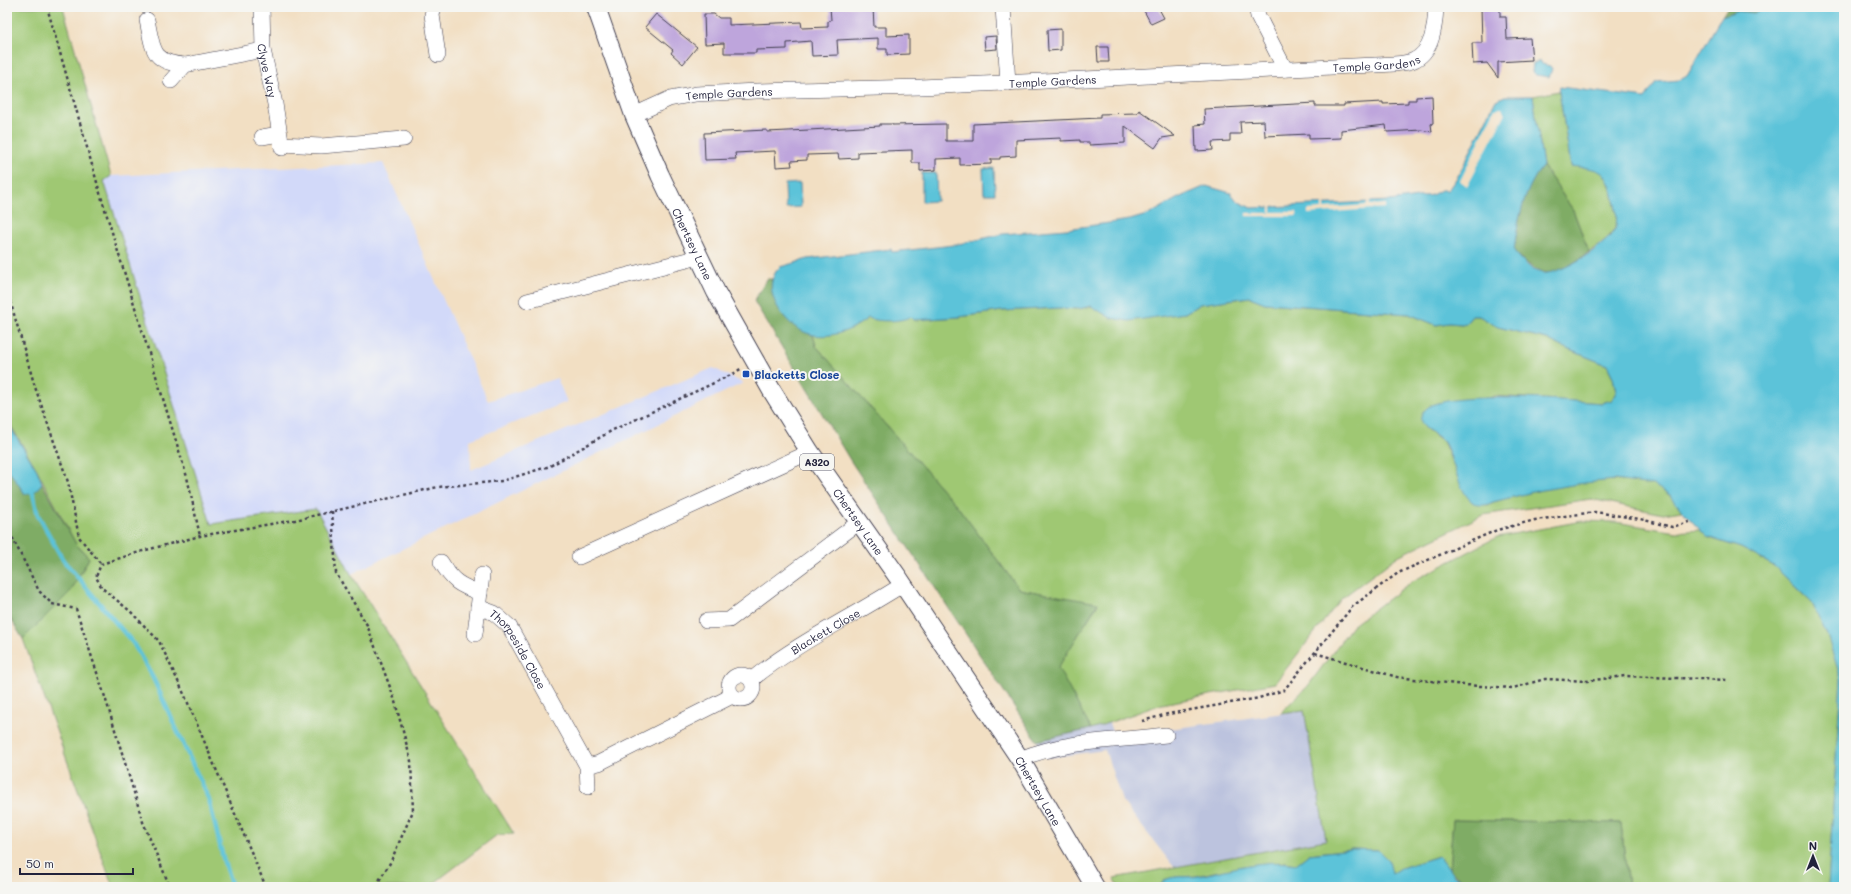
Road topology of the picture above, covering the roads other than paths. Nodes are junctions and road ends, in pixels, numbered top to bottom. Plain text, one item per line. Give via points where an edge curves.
1 (262, 7) edge
2 (434, 7) edge
3 (596, 7) edge
4 (1003, 7) edge
5 (1256, 7) edge
6 (1436, 7) edge
7 (147, 20) dead end
8 (263, 50) junction
9 (438, 55) dead end
10 (185, 65) junction
11 (1285, 69) junction
12 (171, 81) dead end
13 (1008, 83) junction
14 (634, 115) junction
15 (262, 137) dead end
16 (404, 139) dead end
17 (281, 142) junction
18 (699, 257) junction
19 (527, 301) dead end
20 (810, 452) junction
21 (858, 523) junction
22 (579, 557) dead end
23 (441, 562) dead end
24 (482, 576) dead end
25 (902, 585) junction
26 (479, 600) junction
27 (706, 621) dead end
28 (475, 634) dead end
29 (1113, 730) dead end
30 (1166, 735) dead end
31 (1075, 744) junction
32 (1020, 759) junction
33 (587, 766) junction
34 (588, 787) dead end
35 (1095, 887) edge

1 - 8 street, Clyve Way
2 - 9 street via 432,14
3 - 14 main road, Chertsey Lane / A320
4 - 13 street
5 - 11 street via 1258,16
6 - 11 street, Temple Gardens via 1432,40 1420,56 1411,62
7 - 10 street via 155,52 160,59 171,64
8 - 10 street
8 - 17 street, Clyve Way
10 - 12 street
11 - 13 street, Temple Gardens
13 - 14 street, Temple Gardens via 696,94 669,99
14 - 18 main road, Chertsey Lane / A320
15 - 17 street
16 - 17 street via 321,146
18 - 19 street
18 - 20 main road, Chertsey Lane / A320 via 753,359
20 - 21 main road, Chertsey Lane / A320
20 - 22 street
21 - 25 main road, Chertsey Lane / A320
21 - 27 street via 729,620
23 - 26 street via 451,578
24 - 26 street, Thorpeside Close
25 - 32 main road, Chertsey Lane / A320
25 - 33 street, Blackett Close via 802,643 751,680 753,691 747,698 738,699 732,696 598,763
26 - 28 street, Thorpeside Close
26 - 33 street, Thorpeside Close via 509,626
29 - 31 street
30 - 31 street
31 - 32 street
32 - 35 main road, Chertsey Lane / A320
33 - 34 street

